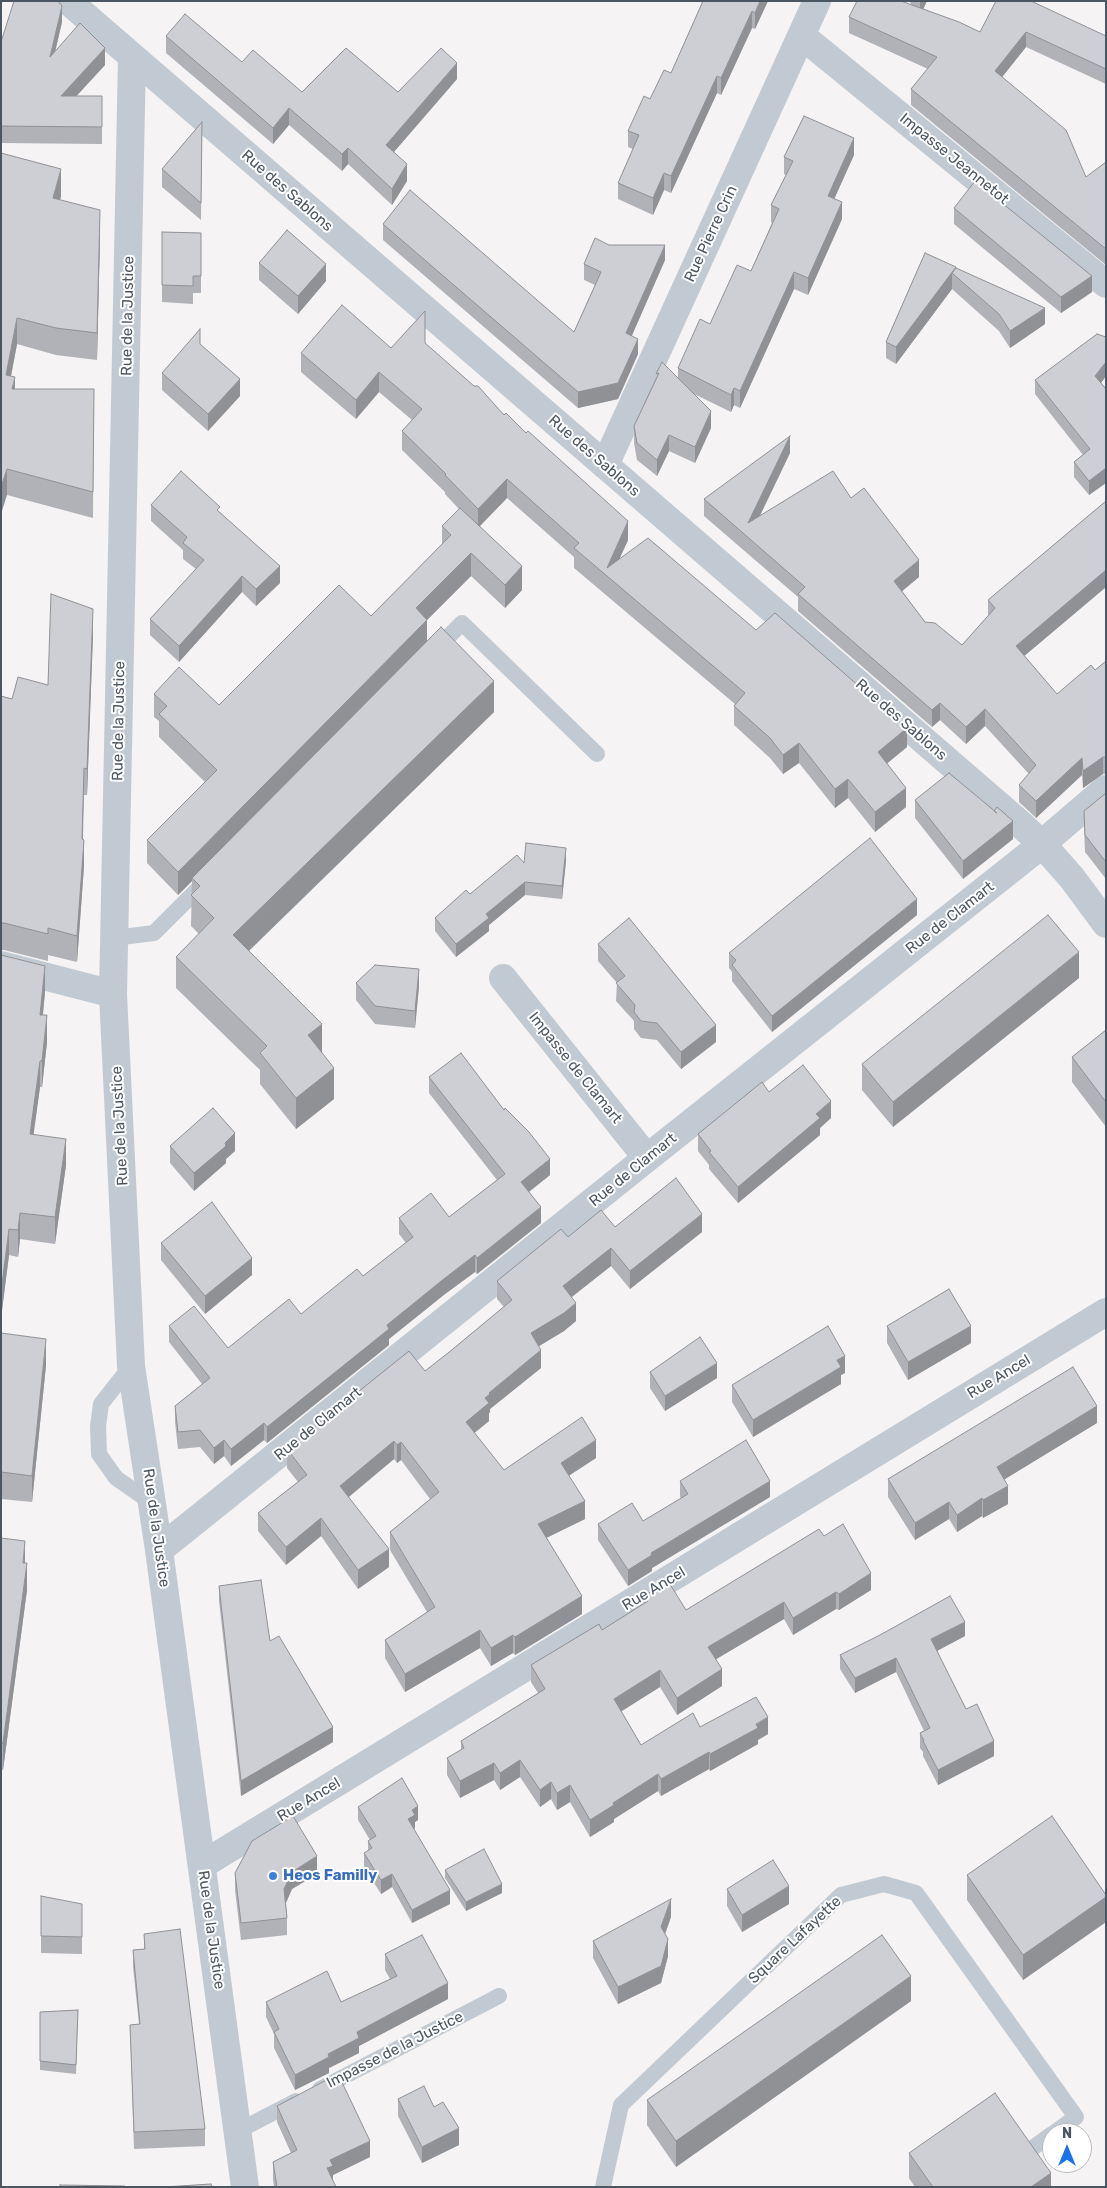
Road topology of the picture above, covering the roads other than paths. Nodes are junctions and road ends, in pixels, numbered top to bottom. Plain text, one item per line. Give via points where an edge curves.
1 (68, 1) edge
2 (817, 1) edge
3 (802, 36) junction
4 (132, 57) junction
5 (1106, 284) edge
6 (605, 466) junction
7 (420, 665) edge
8 (597, 754) dead end
9 (1106, 789) edge
10 (1042, 844) junction
11 (217, 869) edge
12 (1106, 924) edge
13 (114, 938) junction
14 (1, 966) edge
15 (503, 978) dead end
16 (113, 994) junction
17 (647, 1158) junction
18 (1106, 1312) edge
19 (131, 1366) junction
20 (152, 1502) junction
21 (159, 1550) junction
22 (202, 1865) junction
23 (499, 1996) dead end
24 (1068, 2123) edge
25 (238, 2131) junction
26 (1042, 2142) edge
27 (1030, 2150) edge
28 (245, 2187) edge
29 (603, 2187) edge

1 - 4 street, Rue des Sablons
2 - 3 street, Rue Pierre Crin
3 - 5 street, Impasse Jeannetot
3 - 6 street, Rue Pierre Crin
4 - 6 street, Rue des Sablons
4 - 13 street, Rue de la Justice
6 - 10 street, Rue des Sablons
7 - 8 lane via 462,623
9 - 10 street, Rue de Clamart
10 - 12 street, Rue des Sablons
10 - 17 street, Rue de Clamart
11 - 13 lane via 154,933
13 - 16 street, Rue de la Justice
14 - 16 street
15 - 17 street, Impasse de Clamart
16 - 19 street, Rue de la Justice
17 - 21 street, Rue de Clamart
18 - 22 street, Rue Ancel
19 - 20 street, Rue de la Justice
19 - 20 lane via 101,1404 98,1426 100,1454 116,1478
20 - 21 street, Rue de la Justice
21 - 22 street, Rue de la Justice
22 - 25 street, Rue de la Justice
23 - 25 lane, Impasse de la Justice
24 - 29 lane, Square Lafayette via 1076,2117 916,1893 884,1884 841,1895 621,2105
25 - 28 street, Rue de la Justice
26 - 27 lane, Square Lafayette

